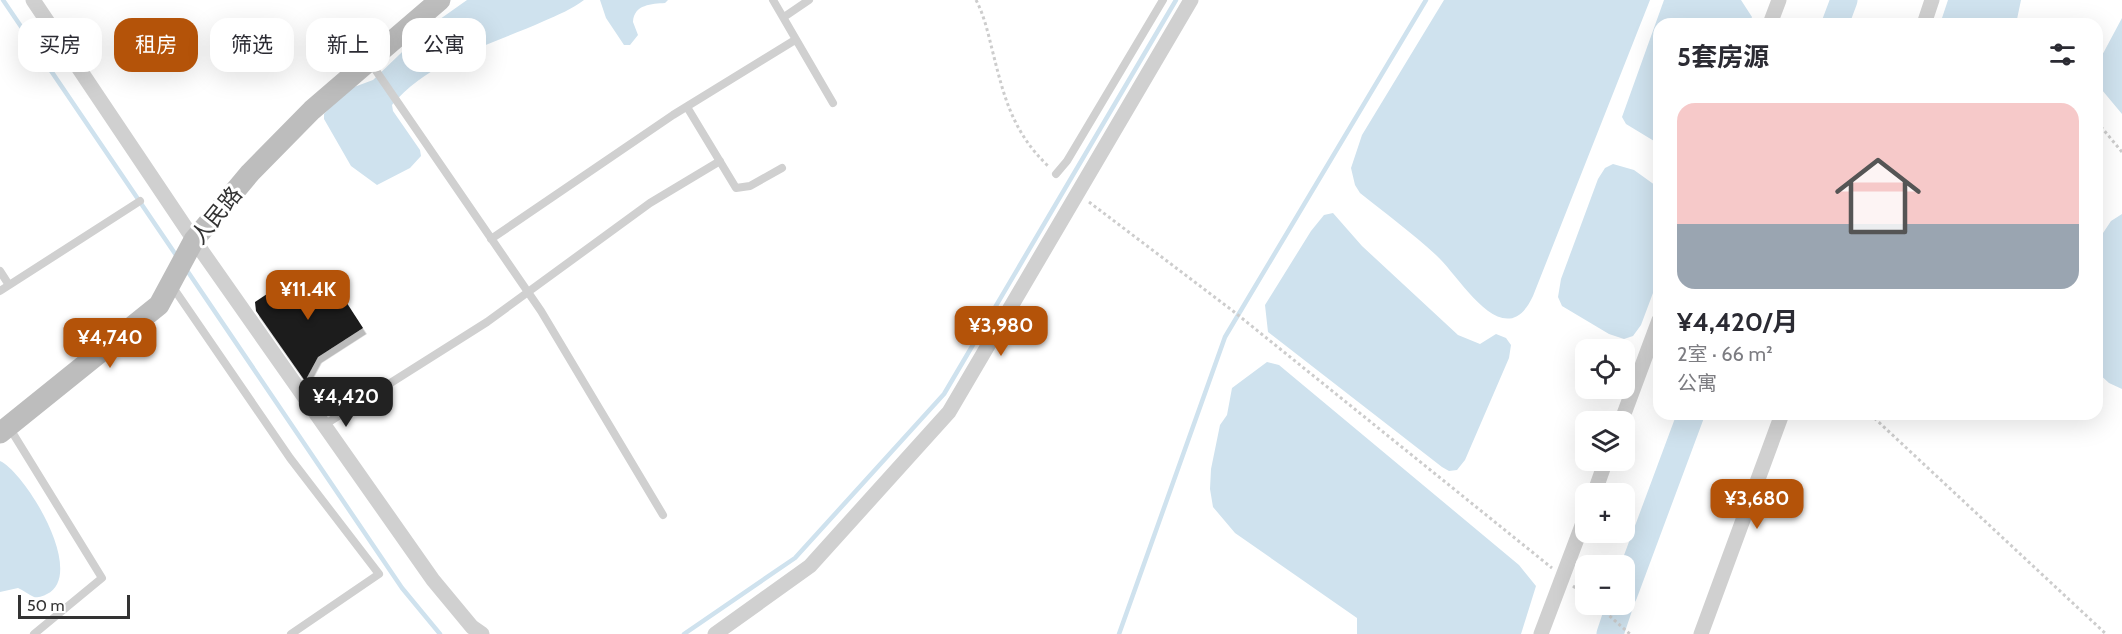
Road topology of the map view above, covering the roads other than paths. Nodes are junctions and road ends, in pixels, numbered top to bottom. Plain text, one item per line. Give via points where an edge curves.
1 (33, 0) edge
2 (440, 0) edge
3 (773, 0) edge
4 (809, 0) edge
5 (1164, 0) edge
6 (1191, 0) edge
7 (1779, 0) edge
8 (1932, 0) edge
9 (784, 18) junction
10 (1772, 18) edge
11 (1926, 18) edge
12 (795, 40) junction
13 (390, 43) edge
14 (356, 72) edge
15 (377, 72) edge
16 (832, 103) dead end
17 (687, 107) junction
18 (720, 161) junction
19 (782, 168) dead end
20 (1056, 174) road end
21 (140, 201) dead end
22 (491, 239) junction
23 (182, 262) junction
24 (0, 271) edge
25 (9, 285) junction
26 (0, 291) edge
27 (528, 293) junction
28 (1653, 336) edge
29 (1625, 411) edge
30 (1780, 420) edge
31 (324, 425) junction
32 (4, 429) edge
33 (663, 515) dead end
34 (1578, 543) edge
35 (34, 634) edge
36 (291, 634) edge
37 (482, 634) edge
38 (715, 634) edge
39 (1541, 634) edge
40 (1701, 634) edge

1 - 23 street
2 - 13 street, 人民路
3 - 9 lane
4 - 9 lane
5 - 20 lane
6 - 38 street via 949,412 810,567
7 - 10 street
8 - 11 street
9 - 12 lane
12 - 16 lane
12 - 17 lane
14 - 23 street, 人民路 via 258,165
15 - 22 lane
17 - 18 lane
17 - 22 lane
18 - 19 lane via 736,188 750,186
18 - 27 lane via 650,203
21 - 25 lane
22 - 27 lane
23 - 31 street
23 - 32 street, 人民路 via 159,305
23 - 36 lane via 290,458 379,574
24 - 25 lane
25 - 26 lane
27 - 31 lane
27 - 33 lane
28 - 29 street
30 - 40 street
31 - 37 street via 433,580
32 - 35 lane via 102,579
34 - 39 street via 1567,580

